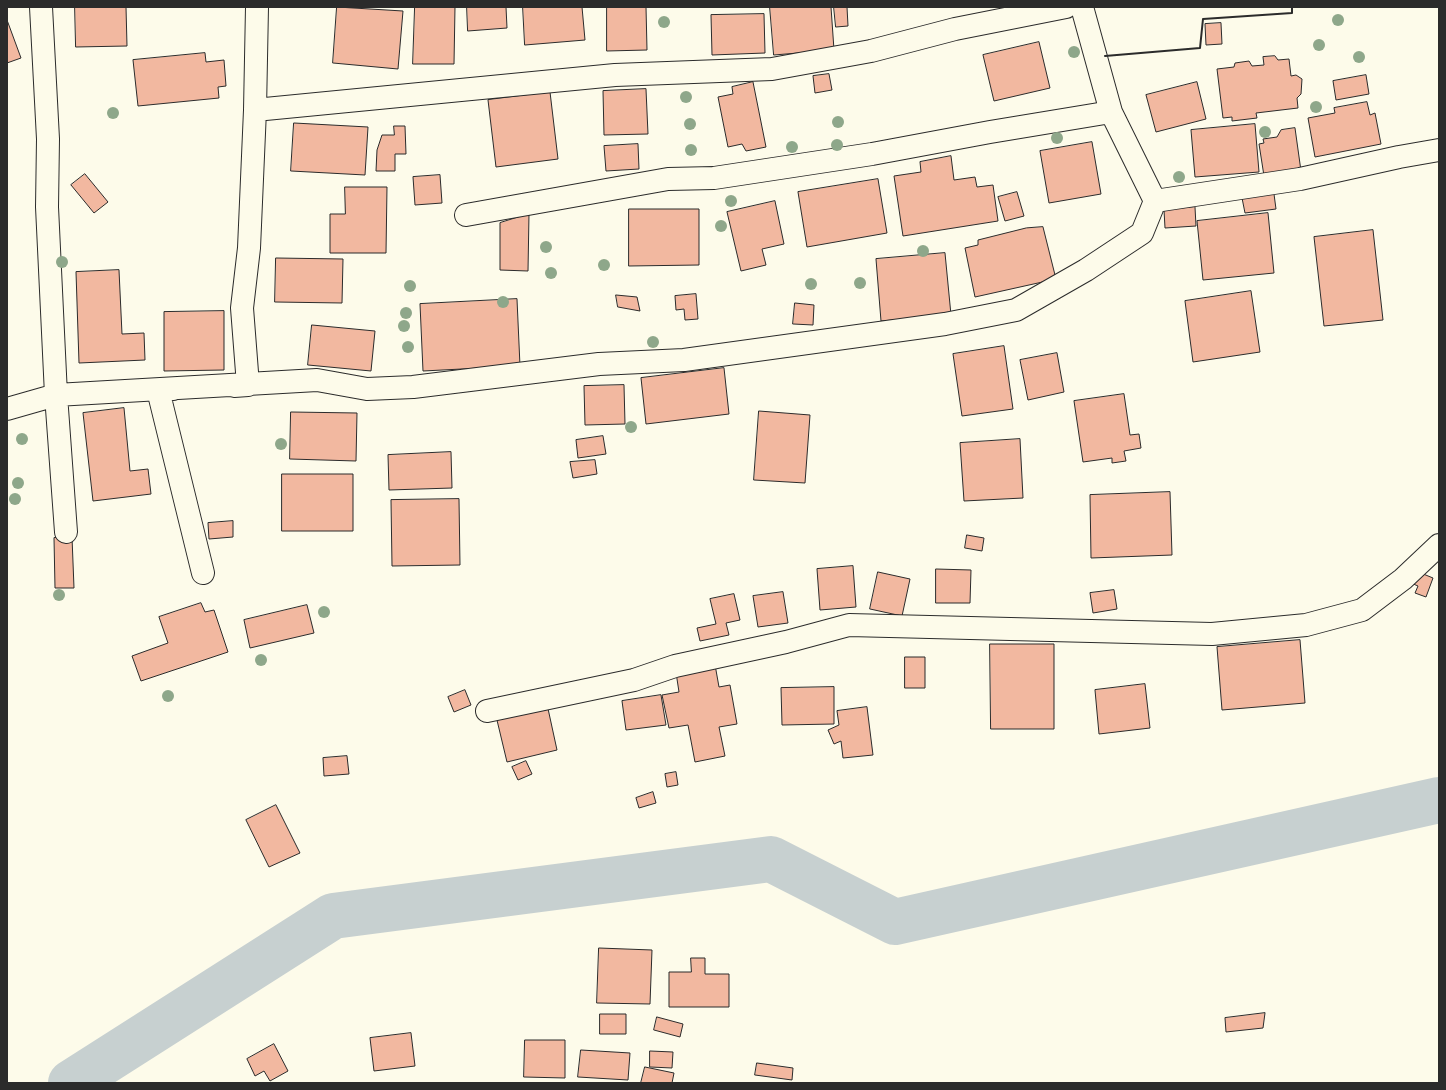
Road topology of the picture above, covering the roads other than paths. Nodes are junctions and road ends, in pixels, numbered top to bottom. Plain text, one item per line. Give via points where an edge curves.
1 (41, 7) edge
2 (257, 7) edge
3 (1066, 7) edge
4 (1082, 7) edge
5 (255, 110) junction
6 (1111, 112) junction
7 (1439, 150) edge
8 (1155, 201) junction
9 (466, 215) dead end
10 (248, 385) junction
11 (158, 390) junction
12 (56, 395) junction
13 (7, 408) edge
14 (66, 532) dead end
15 (1439, 545) edge
16 (204, 573) dead end
17 (487, 711) dead end

1 - 12 street
2 - 5 street
3 - 5 street via 955,29 870,51 772,69 614,75
4 - 6 street
5 - 10 street via 249,248 242,308
6 - 8 street
6 - 9 street via 872,154 714,178 668,179
7 - 8 street via 1300,179
8 - 10 street via 1142,233 1086,270 1016,310 937,325 684,360 599,364 413,387 367,389 317,380
10 - 11 street
11 - 12 street
11 - 16 street
12 - 13 street
12 - 14 street
15 - 17 street via 1403,579 1362,610 1306,625 1212,634 849,625 786,642 675,666 634,680

